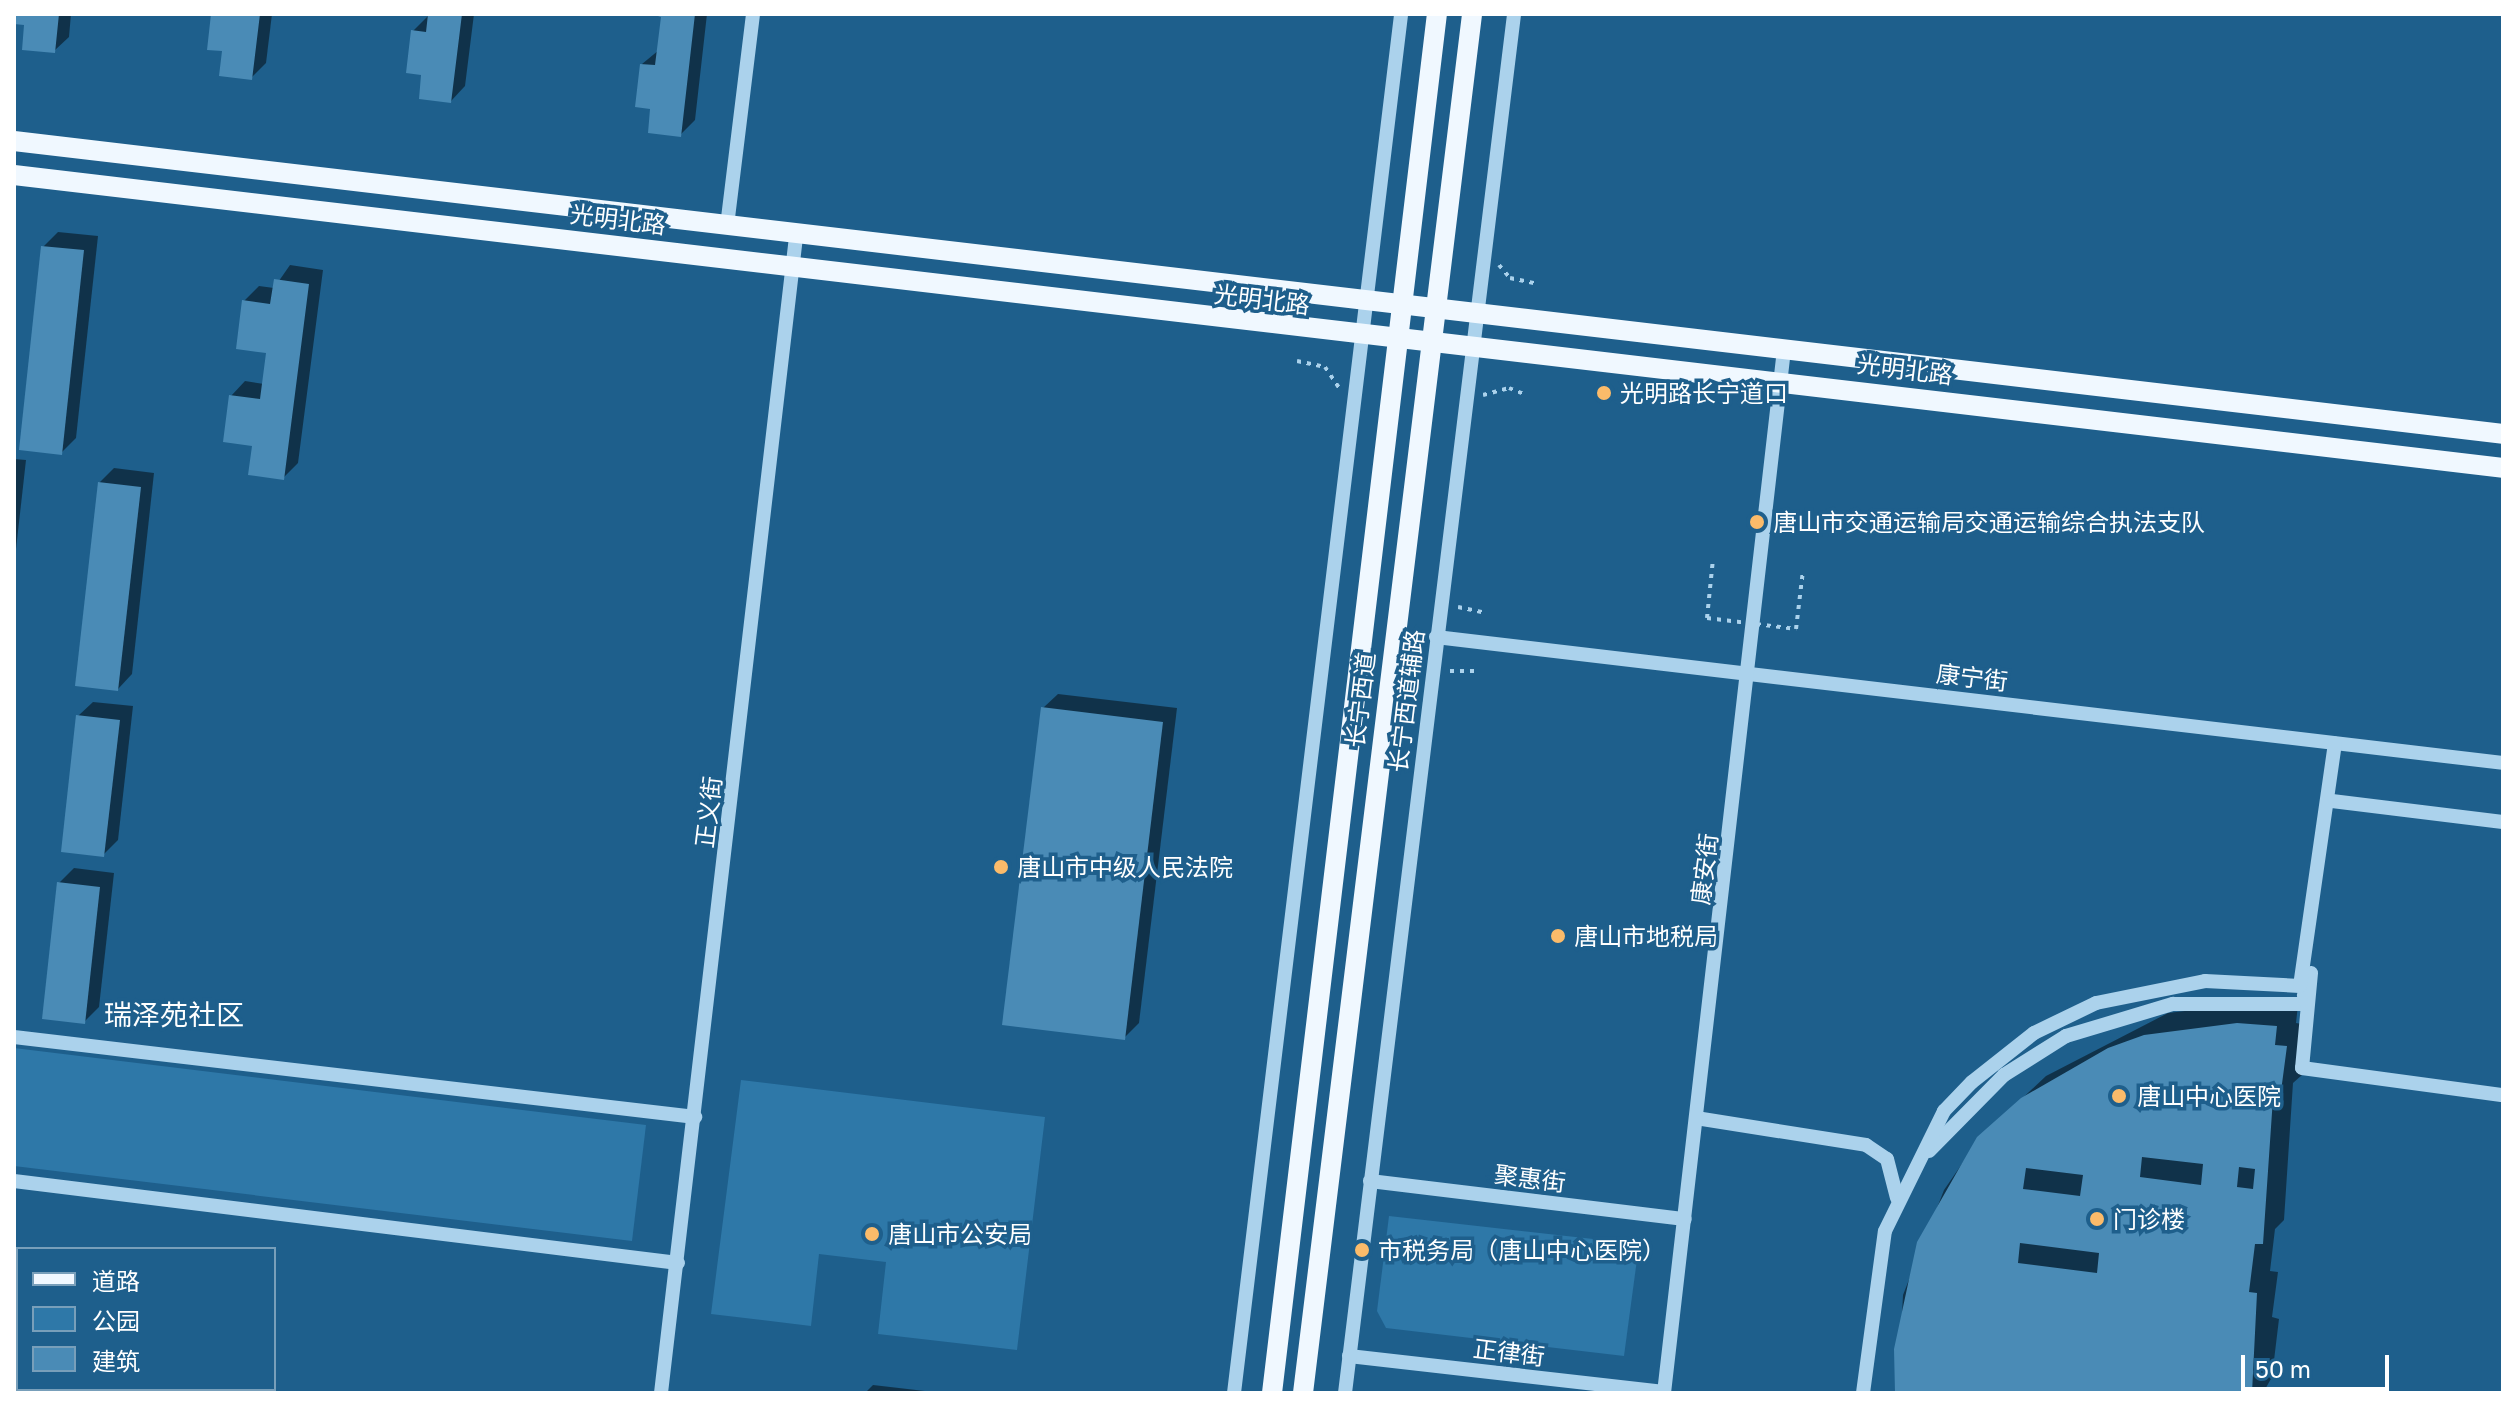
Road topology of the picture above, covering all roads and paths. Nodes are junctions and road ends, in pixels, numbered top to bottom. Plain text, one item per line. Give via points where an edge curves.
1 (753, 14) edge
2 (1401, 14) edge
3 (1437, 14) edge
4 (1472, 14) edge
5 (1514, 14) edge
6 (14, 141) edge
7 (14, 175) edge
8 (727, 226) junction
9 (796, 236) junction
10 (1486, 246) junction
11 (792, 265) junction
12 (1538, 284) dead end
13 (1365, 297) junction
14 (1403, 302) junction
15 (1436, 306) junction
16 (1478, 313) junction
17 (1359, 337) junction
18 (1398, 342) junction
19 (1431, 345) junction
20 (1474, 349) junction
21 (1784, 349) junction
22 (1297, 361) dead end
23 (1780, 383) junction
24 (1526, 395) dead end
25 (1353, 407) junction
26 (1463, 420) junction
27 (2503, 434) edge
28 (2503, 468) edge
29 (1713, 559) dead end
30 (1803, 570) dead end
31 (1442, 592) junction
32 (1486, 613) dead end
33 (1436, 637) junction
34 (1480, 671) dead end
35 (1750, 672) junction
36 (1430, 681) junction
37 (2335, 744) junction
38 (2503, 763) edge
39 (2332, 801) junction
40 (2503, 822) edge
41 (2300, 986) junction
42 (2307, 1004) junction
43 (14, 1037) edge
44 (2503, 1095) edge
45 (695, 1117) junction
46 (1696, 1118) junction
47 (1912, 1169) junction
48 (14, 1181) edge
49 (1370, 1181) junction
50 (1897, 1198) junction
51 (1685, 1219) junction
52 (678, 1263) junction
53 (1349, 1356) junction
54 (1664, 1392) edge
55 (661, 1393) edge
56 (1234, 1393) edge
57 (1272, 1393) edge
58 (1303, 1393) edge
59 (1345, 1393) edge
60 (1863, 1393) edge

1 - 8 street
2 - 13 street
3 - 14 main road, 长宁西道
4 - 15 main road, 长宁西道
5 - 10 street, 长宁西道辅路
6 - 8 main road, 光明北路
7 - 11 main road, 光明北路
8 - 9 main road, 光明北路
9 - 11 street, 正义街
9 - 13 main road, 光明北路
10 - 12 path via 1510,278
10 - 16 street, 长宁西道辅路
11 - 17 main road, 光明北路
11 - 45 street, 正义街
13 - 14 main road, 光明北路
13 - 17 street
14 - 15 main road, 光明北路
14 - 18 main road, 长宁西道
15 - 16 main road, 光明北路
15 - 19 main road, 长宁西道
16 - 20 street, 长宁西道辅路
16 - 21 main road, 光明北路
17 - 18 main road, 光明北路
17 - 25 street
18 - 19 main road, 光明北路
18 - 57 main road, 长宁西道
19 - 20 main road, 光明北路
19 - 58 main road, 长宁西道
20 - 23 main road, 光明北路
20 - 26 street, 长宁西道辅路
21 - 23 street, 康安街
21 - 27 main road, 光明北路
22 - 25 path via 1325,367
23 - 28 main road, 光明北路
23 - 35 street, 康安街
24 - 26 path via 1491,391
25 - 56 street
26 - 31 street, 长宁西道辅路
29 - 30 path, bridge via 1707,618 1796,629
31 - 32 path via 1456,607
31 - 33 street, 长宁西道辅路
33 - 35 street, 康宁街
33 - 36 street, 长宁西道辅路
34 - 36 path via 1451,671
35 - 37 street, 康宁街
35 - 46 street, 康安街
36 - 49 street, 长宁西道辅路
37 - 38 street, 康宁街
37 - 39 street
37 - 41 street
39 - 40 street
39 - 42 street
41 - 42 street
41 - 47 street via 2170,985 2063,1017 1972,1082 1944,1111
42 - 44 street via 2302,1068
42 - 47 street via 2173,1004 2077,1032 2004,1075
43 - 45 street
45 - 52 street, 正义街
46 - 47 street via 1860,1135
46 - 50 street via 1866,1145 1887,1159
46 - 51 street, 康安街
47 - 50 street
48 - 52 street
49 - 51 street, 聚惠街
49 - 53 street, 长宁西道辅路
50 - 60 street via 1885,1231
51 - 54 street, 康安街
52 - 55 street, 正义街
53 - 54 street, 正律街
53 - 59 street, 长宁西道辅路

